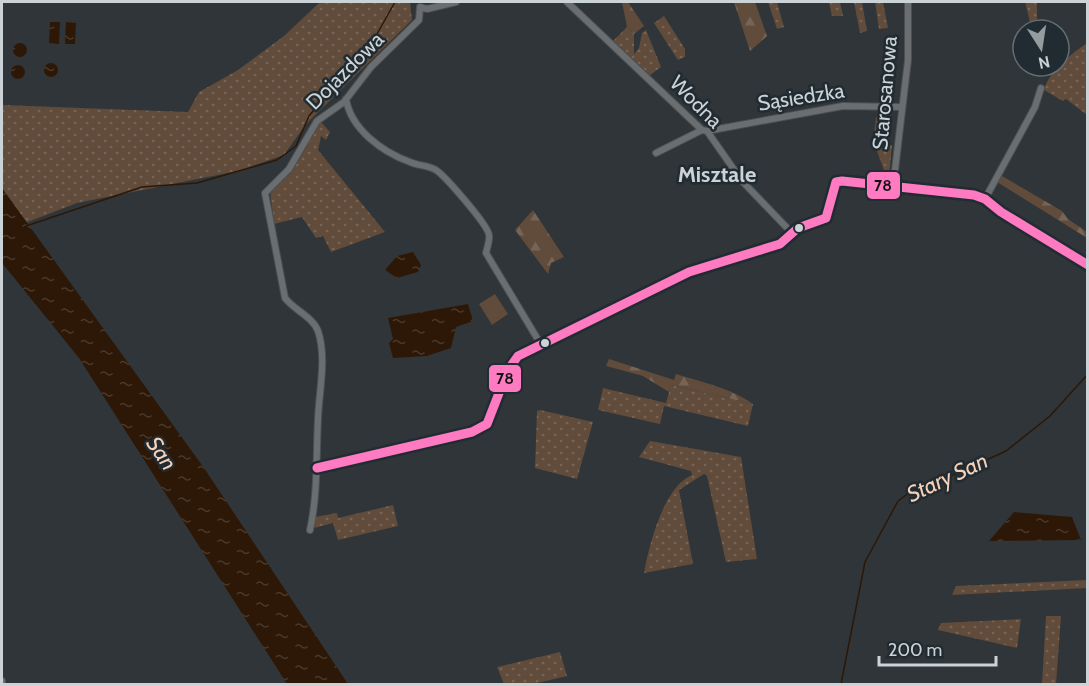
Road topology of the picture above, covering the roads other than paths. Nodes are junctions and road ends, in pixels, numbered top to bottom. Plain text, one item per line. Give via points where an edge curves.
1 (456, 2) edge
2 (567, 2) edge
3 (908, 2) edge
4 (422, 6) edge
5 (1041, 88) dead end
6 (346, 99) junction
7 (902, 107) junction
8 (704, 130) junction
9 (656, 153) dead end
10 (893, 187) junction
11 (985, 199) junction
12 (792, 233) junction
13 (1088, 265) edge
14 (540, 343) junction
15 (316, 468) junction
16 (310, 530) dead end

1 - 4 street, Dojazdowa
2 - 8 street, Wodna
3 - 7 street, Starosanowa via 908,60
4 - 6 street, Dojazdowa via 419,20 371,67
5 - 11 street via 1035,107
6 - 14 street via 350,116 360,129 410,163 439,172 484,225 489,235 486,253
6 - 15 street, Dojazdowa via 317,121 289,169 265,193 285,298 318,331 322,369
7 - 8 street, Sąsiedzka via 843,106
7 - 10 street, Starosanowa
8 - 9 street, Sąsiedzka
8 - 12 street, Wodna via 741,181
10 - 11 street
10 - 12 street via 837,182 826,218
11 - 13 street
12 - 14 street via 780,244 689,272
14 - 15 street via 518,356 508,370 487,424 472,432
15 - 16 street, Dojazdowa

